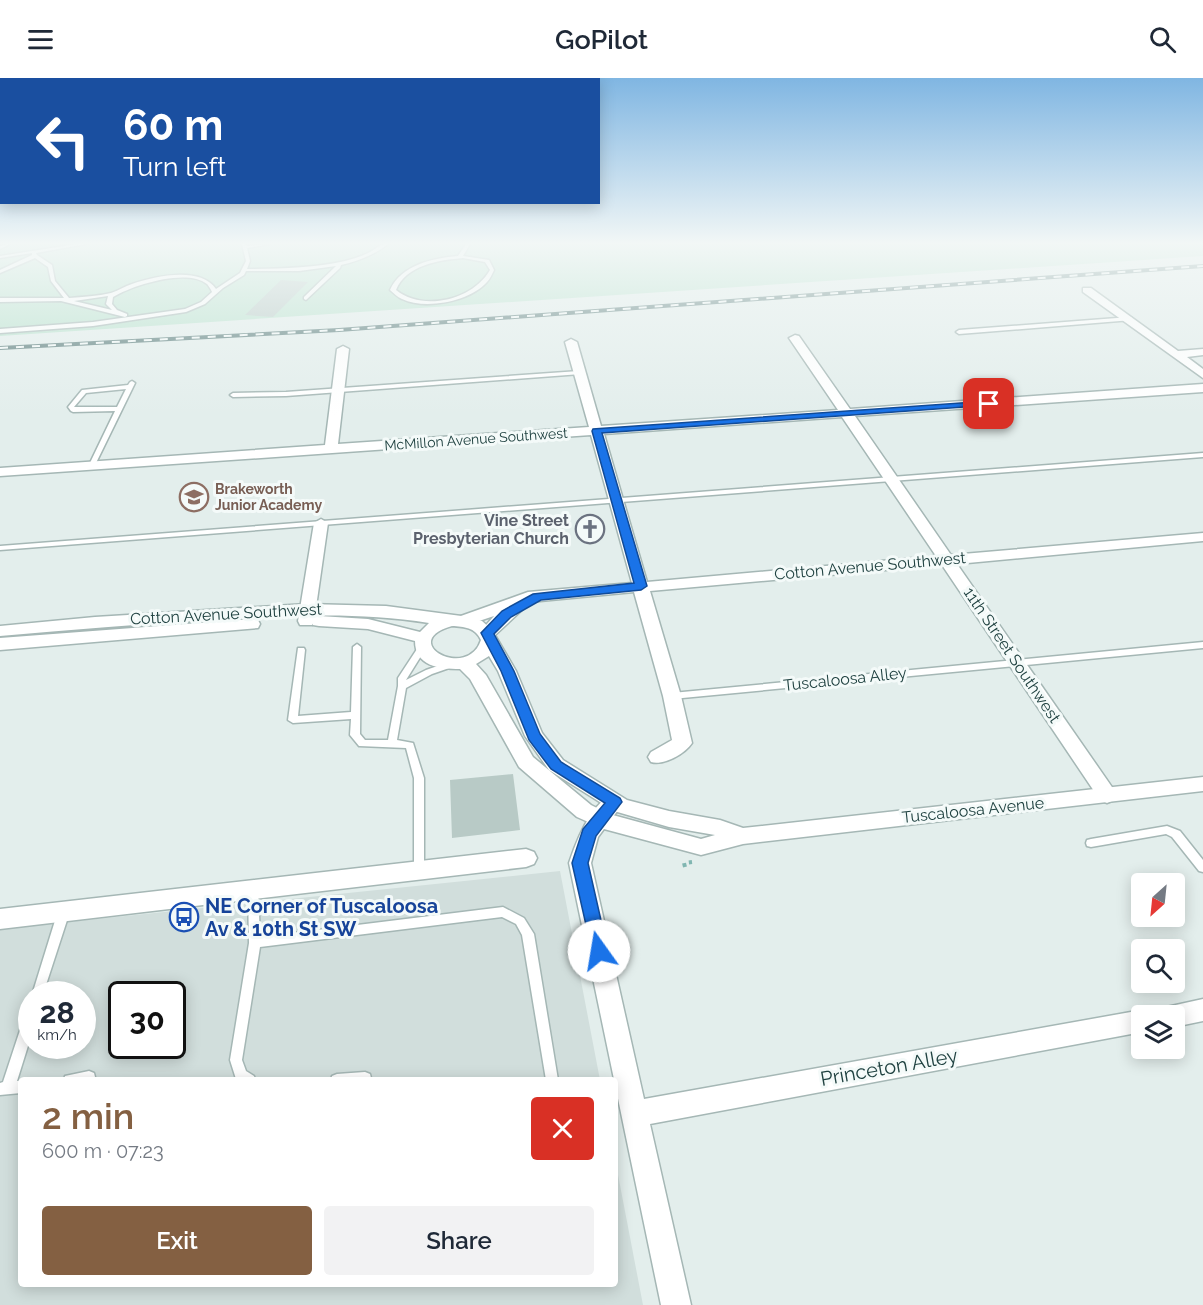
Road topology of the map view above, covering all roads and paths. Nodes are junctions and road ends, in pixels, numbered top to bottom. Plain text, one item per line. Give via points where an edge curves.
1 (73, 301) edge
2 (109, 301) edge
3 (205, 301) edge
4 (1103, 301) edge
5 (125, 315) junction
6 (135, 319) junction
7 (1130, 320) junction
8 (0, 331) edge
9 (959, 332) dead end
10 (795, 338) dead end
11 (571, 342) dead end
12 (344, 349) dead end
13 (1203, 352) edge
14 (1177, 354) junction
15 (579, 373) junction
16 (1203, 374) edge
17 (1203, 388) edge
18 (338, 389) junction
19 (233, 395) dead end
20 (119, 409) junction
21 (846, 414) junction
22 (597, 431) junction
23 (331, 448) junction
24 (1203, 455) edge
25 (92, 465) junction
26 (0, 472) edge
27 (893, 479) junction
28 (616, 501) junction
29 (321, 523) junction
30 (1203, 537) edge
31 (0, 548) edge
32 (947, 559) junction
33 (641, 586) junction
34 (538, 597) junction
35 (306, 615) junction
36 (458, 621) junction
37 (0, 631) edge
38 (488, 637) junction
39 (423, 643) junction
40 (0, 644) edge
41 (1203, 645) edge
42 (357, 647) dead end
43 (301, 650) dead end
44 (1018, 663) junction
45 (458, 664) junction
46 (402, 686) junction
47 (672, 696) junction
48 (355, 715) junction
49 (392, 743) junction
50 (658, 757) dead end
51 (1202, 786) edge
52 (1107, 795) junction
53 (607, 810) junction
54 (1091, 843) dead end
55 (526, 858) dead end
56 (1203, 868) edge
57 (419, 871) junction
58 (253, 890) junction
59 (64, 911) junction
60 (0, 919) edge
61 (255, 943) junction
62 (41, 981) edge
63 (1203, 1010) edge
64 (1185, 1013) edge
65 (1131, 1023) edge
66 (18, 1059) edge
67 (244, 1077) edge
68 (552, 1077) edge
69 (10, 1088) edge
70 (636, 1114) junction
71 (676, 1305) edge

1 - 5 lane
2 - 5 lane via 111,308
3 - 6 lane via 192,308
4 - 7 street
5 - 6 lane
6 - 8 lane
7 - 9 lane
7 - 14 street
10 - 21 street, 11th Street Southwest
11 - 15 street
12 - 18 street
13 - 14 street
14 - 16 street
15 - 18 lane
15 - 22 street
17 - 21 street, McMillon Avenue Southwest
18 - 19 lane
18 - 23 street
20 - 20 lane via 131,385 84,391 71,407 79,411
20 - 25 lane
21 - 22 street, McMillon Avenue Southwest
21 - 27 street, 11th Street Southwest
22 - 23 street, McMillon Avenue Southwest
22 - 28 street
23 - 25 street, McMillon Avenue Southwest
24 - 27 lane
25 - 26 street, McMillon Avenue Southwest
27 - 28 lane
27 - 32 street, 11th Street Southwest
28 - 29 lane
28 - 33 street
29 - 31 lane
29 - 35 street
30 - 32 street, Cotton Avenue Southwest
32 - 33 street, Cotton Avenue Southwest
32 - 44 street, 11th Street Southwest
33 - 34 street, Cotton Avenue Southwest
33 - 47 street
34 - 36 street, Cotton Avenue Southwest
34 - 38 street, Cotton Avenue Southwest via 507,614
35 - 36 street, Cotton Avenue Southwest via 386,611
35 - 37 street, Cotton Avenue Southwest via 107,621
35 - 39 street, Cotton Avenue Southwest via 368,624
35 - 40 street, Cotton Avenue Southwest
36 - 38 street via 482,627
36 - 39 street via 433,628
38 - 45 street via 482,654
38 - 53 street via 534,736 556,765
39 - 45 street via 432,660
39 - 46 lane via 402,678
41 - 44 lane, Tuscaloosa Alley
42 - 48 lane
43 - 48 lane via 293,720
44 - 47 lane, Tuscaloosa Alley
44 - 52 street, 11th Street Southwest
45 - 46 lane via 429,672
45 - 53 street via 477,675 526,762 584,811
46 - 49 lane
47 - 50 street via 682,743
48 - 49 lane via 355,735 362,744
49 - 57 lane via 410,745 419,778
51 - 52 street, Tuscaloosa Avenue
52 - 53 street, Tuscaloosa Avenue via 742,836 701,847
53 - 70 street via 589,834 580,863
54 - 56 lane via 1167,830 1176,834
55 - 57 street
57 - 58 street
58 - 59 street
58 - 61 lane
59 - 60 street
59 - 62 lane
61 - 67 lane via 236,1060
61 - 68 lane via 503,912 520,921 528,934
63 - 64 street
65 - 70 street, Princeton Alley
66 - 69 lane
70 - 71 street

